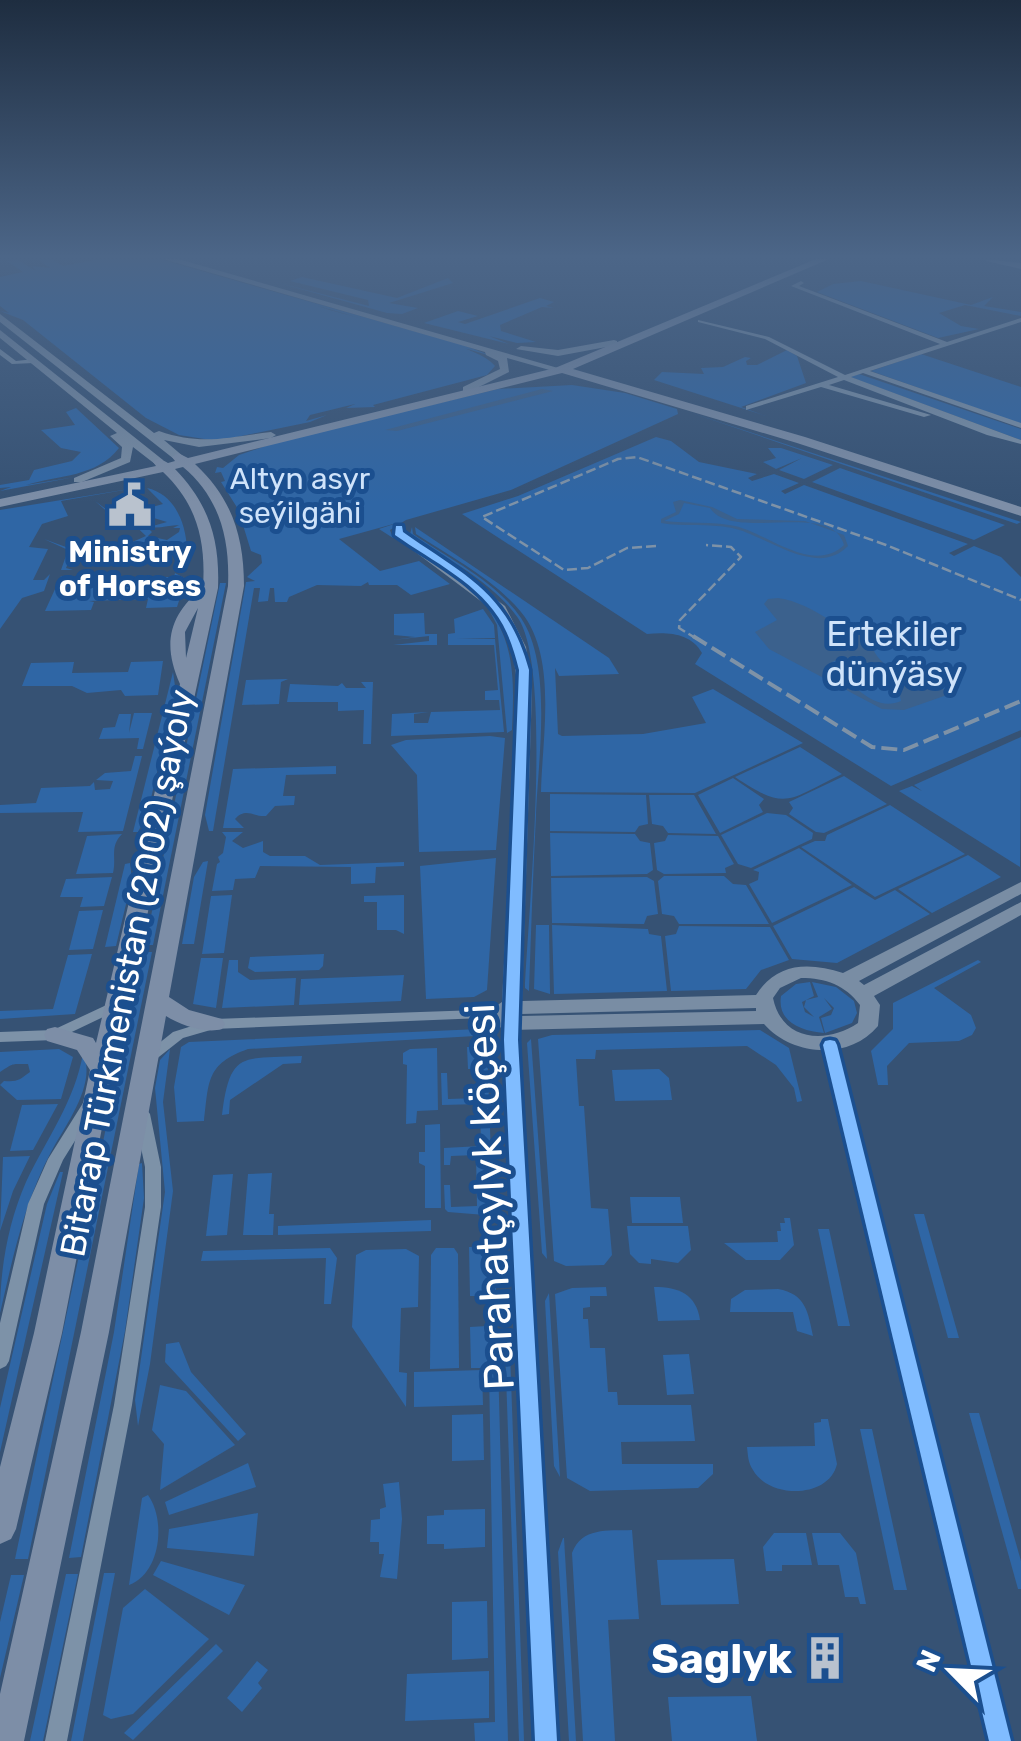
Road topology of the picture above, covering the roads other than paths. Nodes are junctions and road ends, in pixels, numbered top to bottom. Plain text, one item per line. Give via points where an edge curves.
1 (6, 340) edge
2 (31, 340) edge
3 (454, 340) edge
4 (479, 340) edge
5 (627, 340) edge
6 (771, 340) edge
7 (937, 340) edge
8 (953, 340) edge
9 (944, 343) junction
10 (618, 344) junction
11 (500, 346) junction
12 (485, 349) junction
13 (0, 351) edge
14 (34, 361) junction
15 (562, 367) junction
16 (862, 370) junction
17 (843, 377) junction
18 (818, 384) junction
19 (648, 387) junction
20 (629, 388) junction
21 (471, 390) junction
22 (750, 408) dead end
23 (135, 422) junction
24 (1021, 426) edge
25 (116, 427) junction
26 (996, 434) junction
27 (274, 437) junction
28 (1021, 442) edge
29 (172, 462) junction
30 (83, 483) junction
31 (199, 488) junction
32 (0, 495) edge
33 (0, 503) edge
34 (1021, 504) edge
35 (1021, 512) edge
36 (399, 528) dead end
37 (1021, 887) edge
38 (1021, 908) edge
39 (845, 980) junction
40 (864, 994) junction
41 (156, 998) junction
42 (118, 1004) junction
43 (764, 1009) junction
44 (478, 1014) joint
45 (511, 1014) junction
46 (214, 1024) junction
47 (55, 1036) junction
48 (0, 1037) edge
49 (830, 1044) junction
50 (144, 1062) junction
51 (100, 1080) junction
52 (138, 1093) junction
53 (0, 1361) edge
54 (0, 1529) edge
55 (7, 1741) edge
56 (56, 1741) edge
57 (546, 1741) edge
58 (1000, 1741) edge

1 - 14 main road, Bitarap Türkmenistan (2002) şaýoly
2 - 23 main road, Bitarap Türkmenistan (2002) şaýoly
3 - 12 main road
4 - 11 main road
5 - 10 main road
6 - 17 street
7 - 9 street
8 - 9 street
9 - 16 street
10 - 11 main road via 558,352
10 - 15 main road
10 - 19 main road via 609,367
11 - 15 main road
12 - 15 main road
12 - 21 main road via 506,367
13 - 14 street via 14,364
14 - 25 main road, Bitarap Türkmenistan (2002) şaýoly
15 - 19 main road
15 - 20 main road
15 - 21 main road
16 - 17 street
16 - 24 street
17 - 18 street
17 - 26 street
18 - 22 street
18 - 26 street
19 - 34 main road
20 - 21 main road via 547,382
20 - 35 main road
21 - 27 main road
23 - 27 main road via 190,443
23 - 29 main road, Bitarap Türkmenistan (2002) şaýoly
25 - 29 main road, Bitarap Türkmenistan (2002) şaýoly
25 - 30 main road via 127,458
26 - 28 street
27 - 29 main road
27 - 31 main road via 216,462
29 - 30 main road
29 - 31 main road, Bitarap Türkmenistan (2002) şaýoly
30 - 31 main road via 147,480
30 - 32 main road
30 - 33 main road
31 - 41 main road, Bitarap Türkmenistan (2002) şaýoly via 234,530 236,586
31 - 42 main road, Bitarap Türkmenistan (2002) şaýoly via 210,534 210,588
36 - 45 main road, Parahatçylyk köçesi via 494,603 519,647 525,711
37 - 39 main road
38 - 40 main road
39 - 40 main road
39 - 43 main road via 798,972 772,983
40 - 49 main road via 868,1026
41 - 46 main road via 182,1016
41 - 50 main road, Bitarap Türkmenistan (2002) şaýoly
42 - 47 street
42 - 51 main road, Bitarap Türkmenistan (2002) şaýoly
43 - 45 main road
43 - 49 main road via 787,1035
44 - 45 main road
44 - 46 street
45 - 57 street, Parahatçylyk köçesi
46 - 50 street via 178,1035
47 - 48 street
47 - 51 main road via 85,1044
49 - 58 street
50 - 52 main road, Bitarap Türkmenistan (2002) şaýoly
51 - 53 street via 43,1185
51 - 54 main road, Bitarap Türkmenistan (2002) şaýoly
52 - 55 main road, Bitarap Türkmenistan (2002) şaýoly via 95,1332
52 - 56 street via 154,1168 153,1207 123,1405

